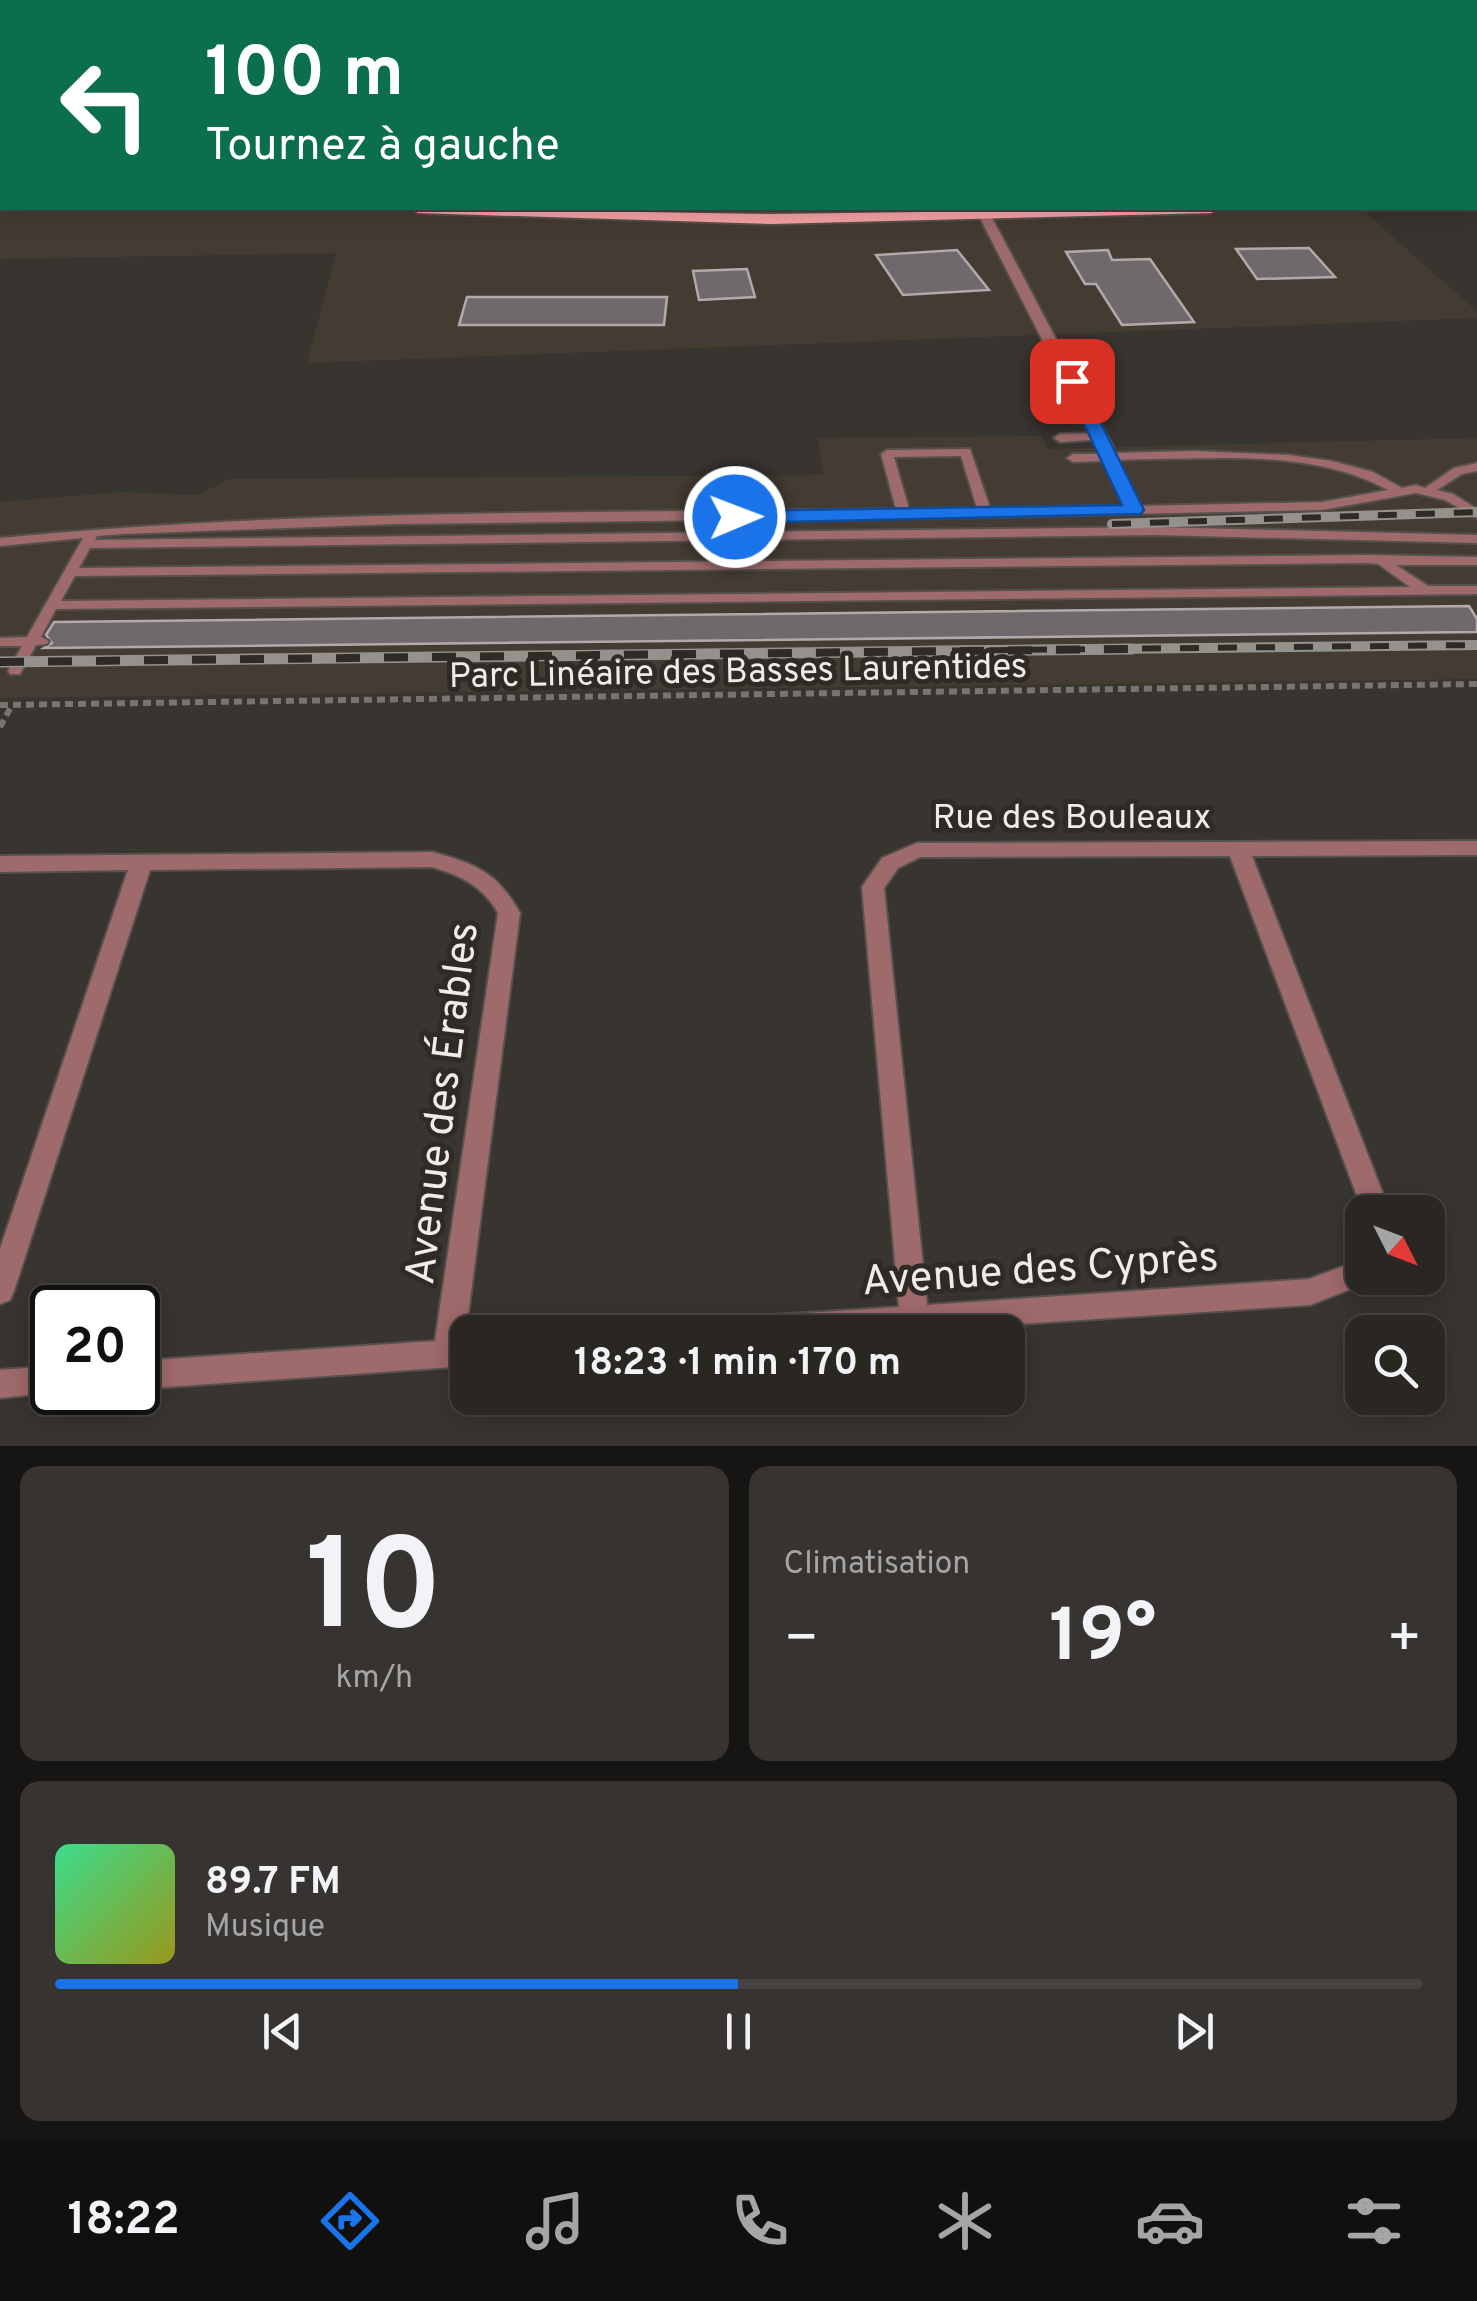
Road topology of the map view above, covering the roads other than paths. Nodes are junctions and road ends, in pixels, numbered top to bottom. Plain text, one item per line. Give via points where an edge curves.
1 (477, 210) edge
2 (1100, 210) edge
3 (988, 212) edge
4 (1060, 438) dead end
5 (1105, 447) junction
6 (1073, 458) dead end
7 (1477, 467) edge
8 (1397, 490) junction
9 (1430, 490) junction
10 (1134, 510) junction
11 (985, 513) junction
12 (904, 514) junction
13 (1477, 514) edge
14 (90, 538) junction
15 (1477, 539) edge
16 (0, 542) edge
17 (1477, 561) edge
18 (1382, 562) junction
19 (72, 572) junction
20 (1424, 590) junction
21 (1477, 590) edge
22 (50, 605) junction
23 (0, 642) edge
24 (36, 642) junction
25 (14, 670) dead end
26 (1477, 848) edge
27 (1240, 850) junction
28 (142, 861) junction
29 (0, 864) edge
30 (1371, 1195) edge
31 (1345, 1278) edge
32 (0, 1291) edge
33 (462, 1315) edge
34 (914, 1315) edge
35 (930, 1315) edge
36 (450, 1354) edge
37 (160, 1373) edge
38 (30, 1382) edge
39 (0, 1384) edge

1 - 3 main road via 711,218
2 - 3 main road
3 - 5 street
4 - 5 lane
5 - 6 lane
5 - 8 lane via 1324,464 1369,474
5 - 10 lane
7 - 9 lane
8 - 9 lane
8 - 10 lane via 1322,506
9 - 13 lane
10 - 11 lane
11 - 12 lane
11 - 12 lane via 966,452 888,454
12 - 14 lane via 395,520
14 - 15 lane via 1157,531
14 - 16 lane
14 - 19 lane
17 - 18 lane
18 - 19 lane
18 - 20 lane
19 - 22 lane
20 - 21 lane
20 - 22 lane
22 - 24 lane
23 - 24 lane
24 - 25 lane
26 - 27 street, Rue des Bouleaux
27 - 30 street
27 - 34 street, Rue des Bouleaux via 917,850 890,864 873,887
28 - 29 street, Avenue des Érables
28 - 32 street
28 - 33 street, Avenue des Érables via 432,859 469,869 496,886 509,913
31 - 35 street, Avenue des Cyprès via 1310,1292
36 - 37 street
38 - 39 street

